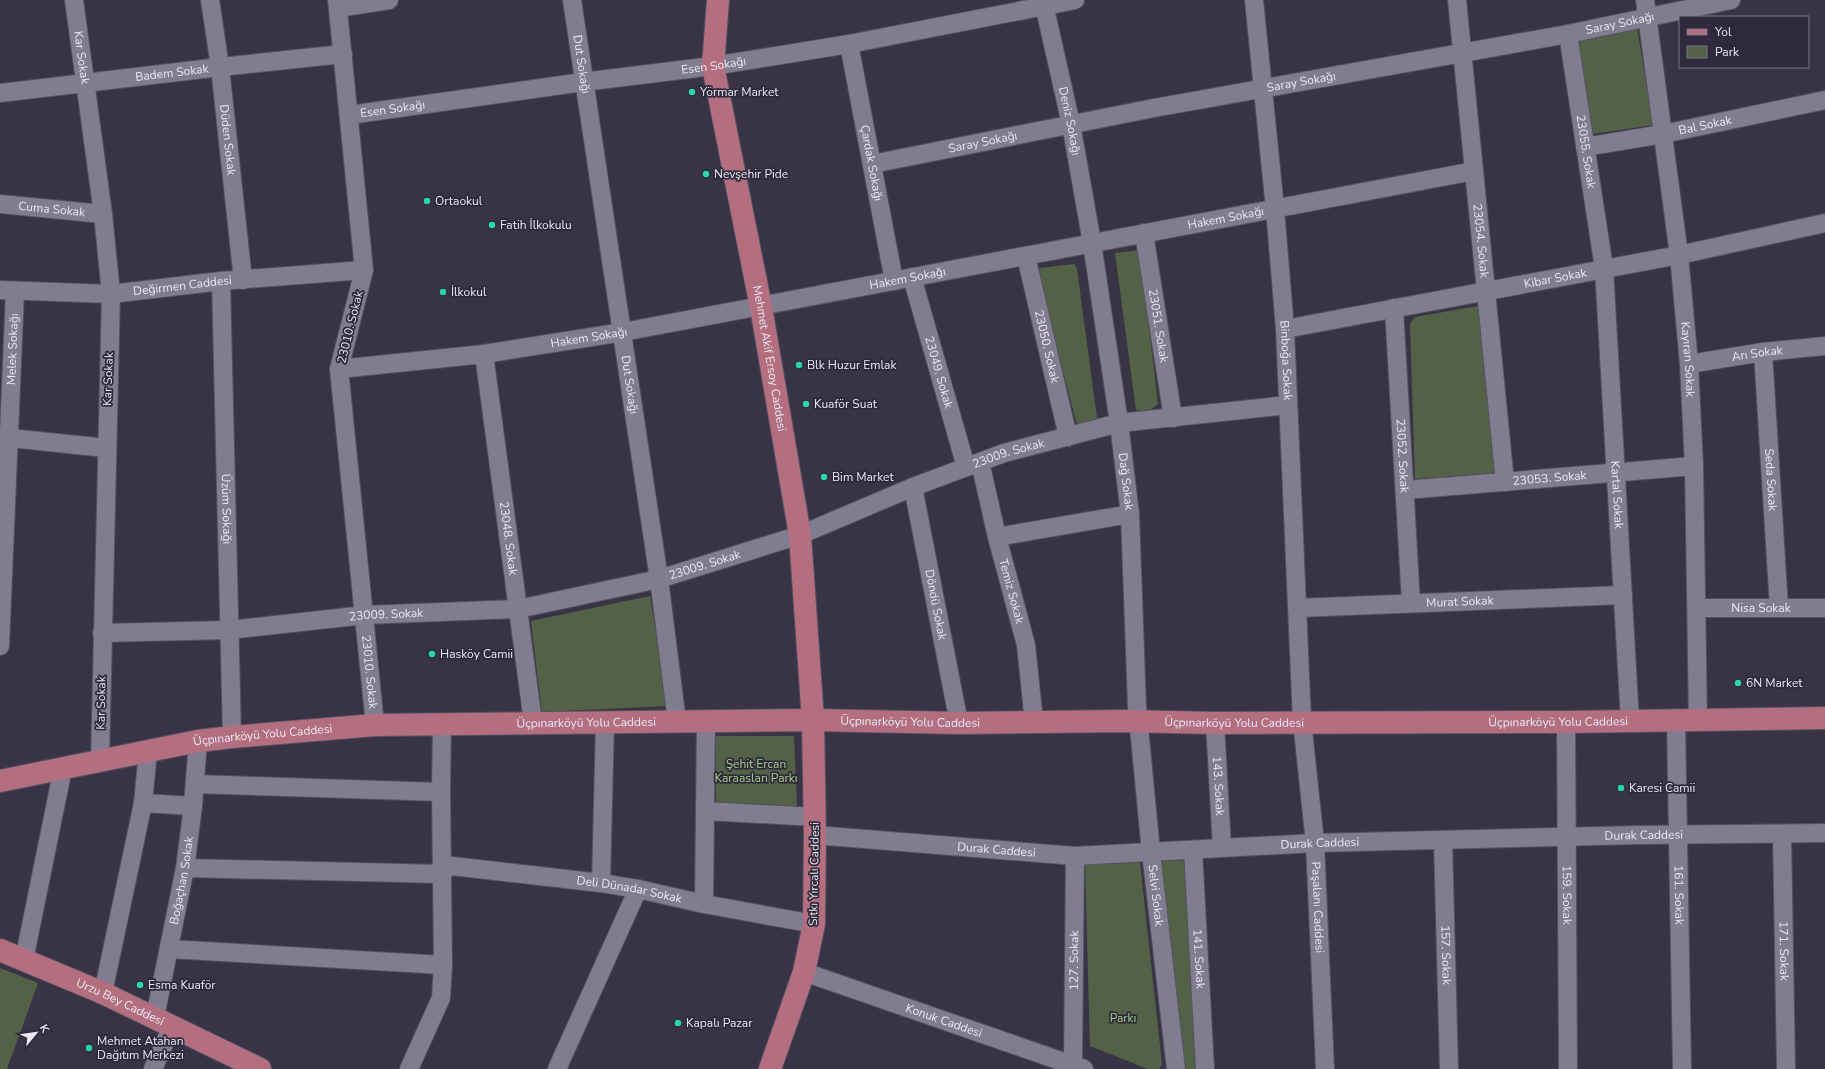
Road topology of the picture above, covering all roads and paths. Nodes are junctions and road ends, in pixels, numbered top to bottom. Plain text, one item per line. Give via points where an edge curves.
1 (74, 0) edge
2 (210, 0) edge
3 (389, 0) edge
4 (572, 0) edge
5 (718, 0) edge
6 (1075, 0) edge
7 (1254, 0) edge
8 (1457, 0) edge
9 (1731, 0) edge
10 (1045, 2) edge
11 (337, 4) edge
12 (1646, 8) edge
13 (1568, 34) junction
14 (850, 44) junction
15 (1462, 53) junction
16 (343, 54) junction
17 (713, 66) junction
18 (220, 67) junction
19 (583, 82) junction
20 (86, 84) junction
21 (1262, 90) junction
22 (0, 93) edge
23 (1825, 100) edge
24 (349, 115) junction
25 (1071, 124) junction
26 (1663, 134) junction
27 (1585, 147) junction
28 (872, 164) junction
29 (1474, 171) junction
30 (0, 204) edge
31 (1275, 209) junction
32 (103, 214) junction
33 (1825, 223) edge
34 (1144, 234) junction
35 (1092, 243) junction
36 (1679, 255) junction
37 (1026, 256) junction
38 (1604, 268) junction
39 (364, 270) junction
40 (912, 278) junction
41 (243, 280) junction
42 (221, 281) junction
43 (894, 281) junction
44 (8, 291) edge
45 (1486, 291) junction
46 (111, 294) junction
47 (761, 307) junction
48 (1394, 308) junction
49 (1285, 329) junction
50 (622, 332) junction
51 (1825, 346) edge
52 (1762, 352) junction
53 (484, 354) junction
54 (1690, 364) junction
55 (339, 369) junction
56 (5, 398) edge
57 (1288, 405) junction
58 (1173, 418) junction
59 (1119, 423) junction
60 (4, 437) edge
61 (1068, 437) junction
62 (106, 448) junction
63 (973, 465) junction
64 (1694, 466) junction
65 (1616, 474) junction
66 (1505, 482) junction
67 (913, 487) junction
68 (1405, 490) junction
69 (1130, 514) junction
70 (800, 535) junction
71 (997, 537) junction
72 (659, 579) junction
73 (1, 594) edge
74 (1623, 595) junction
75 (1411, 603) junction
76 (1297, 608) junction
77 (1697, 608) junction
78 (1779, 608) junction
79 (1825, 608) edge
80 (518, 609) junction
81 (365, 615) junction
82 (229, 630) junction
83 (102, 633) junction
84 (0, 646) edge
85 (1825, 718) edge
86 (813, 720) junction
87 (706, 721) junction
88 (1139, 721) junction
89 (1630, 721) junction
90 (1676, 721) junction
91 (1698, 721) junction
92 (533, 722) junction
93 (605, 722) junction
94 (677, 722) junction
95 (1034, 722) junction
96 (1302, 722) junction
97 (1566, 722) junction
98 (959, 723) junction
99 (1215, 723) junction
100 (442, 724) junction
101 (376, 725) junction
102 (232, 737) junction
103 (198, 742) junction
104 (148, 751) junction
105 (100, 761) junction
106 (63, 768) junction
107 (0, 780) edge
108 (194, 784) junction
109 (441, 792) junction
110 (143, 802) junction
111 (193, 806) junction
112 (705, 811) junction
113 (815, 826) junction
114 (1825, 833) edge
115 (1782, 834) junction
116 (1678, 835) junction
117 (1567, 837) junction
118 (1443, 841) junction
119 (1315, 844) junction
120 (1222, 848) junction
121 (1193, 850) junction
122 (1151, 852) junction
123 (1075, 856) junction
124 (185, 868) junction
125 (443, 870) junction
126 (601, 883) junction
127 (638, 889) junction
128 (704, 904) junction
129 (814, 924) junction
130 (169, 949) junction
131 (0, 950) edge
132 (24, 960) junction
133 (443, 965) junction
134 (804, 972) junction
135 (103, 993) junction
136 (163, 1022) junction
137 (1076, 1068) edge
138 (153, 1069) edge
139 (260, 1069) edge
140 (409, 1069) edge
141 (557, 1069) edge
142 (770, 1069) edge
143 (1176, 1069) edge
144 (1205, 1069) edge
145 (1325, 1069) edge
146 (1449, 1069) edge
147 (1568, 1069) edge
148 (1682, 1069) edge
149 (1786, 1069) edge

1 - 20 street, Kar Sokak
2 - 18 street, Düden Sokak
3 - 11 street
4 - 19 street, Dut Sokağı
5 - 17 main road, Mehmet Akif Ersoy Caddesi
6 - 10 street, Esen Sokağı
7 - 21 street, Binboğa Sokak
8 - 15 street, 23054. Sokak
9 - 12 street, Saray Sokağı
10 - 14 street, Esen Sokağı
10 - 25 street, Deniz Sokağı
11 - 16 street, 23010. Sokak
12 - 13 street, Saray Sokağı
12 - 26 street, Kayıran Sokak
13 - 15 street, Saray Sokağı
13 - 27 street, 23055. Sokak
14 - 17 street, Esen Sokağı
14 - 28 street, Çardak Sokağı
15 - 21 street, Saray Sokağı
15 - 29 street, 23054. Sokak
16 - 18 street, Badem Sokak
16 - 24 street, 23010. Sokak
17 - 19 street, Esen Sokağı
17 - 47 main road, Mehmet Akif Ersoy Caddesi
18 - 20 street, Badem Sokak
18 - 41 street, Düden Sokak
19 - 24 street, Esen Sokağı
19 - 50 street, Dut Sokağı
20 - 22 street, Badem Sokak
20 - 32 street, Kar Sokak
21 - 25 street, Saray Sokağı
21 - 31 street, Binboğa Sokak
23 - 26 street, Bal Sokak
24 - 39 street, 23010. Sokak
25 - 28 street, Saray Sokağı
25 - 35 street, Deniz Sokağı
26 - 27 street, Bal Sokak
26 - 36 street, Kayıran Sokak
27 - 38 street, 23055. Sokak
28 - 43 street, Çardak Sokağı
29 - 31 street, Hakem Sokağı
29 - 45 street, 23054. Sokak
30 - 32 street, Cuma Sokak
31 - 34 street, Hakem Sokağı
31 - 49 street, Binboğa Sokak
32 - 46 street, Kar Sokak
33 - 36 street, Kibar Sokak
34 - 35 street, Hakem Sokağı
34 - 58 street, 23051. Sokak
35 - 37 street, Hakem Sokağı
35 - 59 street, Dağ Sokak
36 - 38 street, Kibar Sokak
36 - 54 street, Kayıran Sokak
37 - 40 street, Hakem Sokağı
37 - 61 street, 23050. Sokak
38 - 45 street, Kibar Sokak
38 - 65 street, Kartal Sokak
39 - 41 street, Değirmen Caddesi
39 - 55 street, 23010. Sokak
40 - 43 street, Hakem Sokağı
40 - 63 street, 23049. Sokak
41 - 42 street, Değirmen Caddesi
42 - 46 street, Değirmen Caddesi
42 - 82 street, Üzüm Sokağı
43 - 47 street, Hakem Sokağı
44 - 46 street, Değirmen Caddesi
44 - 56 street, Melek Sokağı
45 - 48 street, Kibar Sokak
45 - 66 street, 23054. Sokak
46 - 62 street, Kar Sokak
47 - 50 street, Hakem Sokağı
47 - 70 main road, Mehmet Akif Ersoy Caddesi
48 - 49 street, Kibar Sokak
48 - 68 street, 23052. Sokak
49 - 57 street, Binboğa Sokak
50 - 53 street, Hakem Sokağı
50 - 72 street, Dut Sokağı
51 - 52 street, Arı Sokak
52 - 54 street, Arı Sokak
52 - 78 street, Seda Sokak
53 - 55 street, Hakem Sokağı
53 - 80 street, 23048. Sokak
54 - 64 street, Kayıran Sokak
55 - 81 street, 23010. Sokak
56 - 60 street, Melek Sokağı
57 - 58 street, 23009. Sokak
57 - 76 street, Binboğa Sokak
58 - 59 street, 23009. Sokak
59 - 61 street, 23009. Sokak
59 - 69 street, Dağ Sokak
60 - 62 street
60 - 73 street, Melek Sokağı
61 - 63 street, 23009. Sokak via 1004,453
62 - 83 street, Kar Sokak
63 - 67 street, 23009. Sokak
63 - 71 street, Temiz Sokak
64 - 65 street, 23053. Sokak
64 - 77 street, Kayıran Sokak
65 - 66 street, 23053. Sokak
65 - 74 street, Kartal Sokak
66 - 68 street, 23053. Sokak
67 - 70 street, 23009. Sokak
67 - 98 street, Döndü Sokak
68 - 75 street, 23052. Sokak
69 - 71 street
69 - 88 street, Dağ Sokak
70 - 72 street, 23009. Sokak
70 - 86 main road, Mehmet Akif Ersoy Caddesi
71 - 95 street, Temiz Sokak via 1026,645
72 - 80 street, 23009. Sokak
72 - 94 street, Dut Sokağı
73 - 84 street, Melek Sokağı
74 - 75 street, Murat Sokak
74 - 89 street, Kartal Sokak
75 - 76 street, Murat Sokak
76 - 96 street, Binboğa Sokak
77 - 78 street, Nisa Sokak
77 - 91 street, Kayıran Sokak
78 - 79 street, Nisa Sokak
80 - 81 street, 23009. Sokak
80 - 92 street, 23048. Sokak
81 - 82 street, 23009. Sokak
81 - 101 street, 23010. Sokak
82 - 83 street, 23009. Sokak
82 - 102 street, Üzüm Sokağı
83 - 105 street, Kar Sokak
85 - 91 main road, Üçpınarköyü Yolu Caddesi
86 - 87 main road, Üçpınarköyü Yolu Caddesi
86 - 98 main road, Üçpınarköyü Yolu Caddesi
86 - 113 main road, Sıtkı Yırcalı Caddesi
87 - 94 main road, Üçpınarköyü Yolu Caddesi
87 - 112 street
88 - 95 main road, Üçpınarköyü Yolu Caddesi
88 - 99 main road, Üçpınarköyü Yolu Caddesi
88 - 122 street, Selvi Sokak
89 - 90 main road, Üçpınarköyü Yolu Caddesi
89 - 97 main road, Üçpınarköyü Yolu Caddesi
90 - 91 main road, Üçpınarköyü Yolu Caddesi
90 - 116 street, 161. Sokak
92 - 93 main road, Üçpınarköyü Yolu Caddesi
92 - 100 main road, Üçpınarköyü Yolu Caddesi
93 - 94 main road, Üçpınarköyü Yolu Caddesi
93 - 126 street
95 - 98 main road, Üçpınarköyü Yolu Caddesi
96 - 97 main road, Üçpınarköyü Yolu Caddesi
96 - 99 main road, Üçpınarköyü Yolu Caddesi
96 - 119 street, Paşalanı Caddesi
97 - 117 street, 159. Sokak
99 - 120 street, 143. Sokak
100 - 101 main road, Üçpınarköyü Yolu Caddesi
100 - 109 street
101 - 102 main road, Üçpınarköyü Yolu Caddesi
102 - 103 main road, Üçpınarköyü Yolu Caddesi
103 - 104 main road, Üçpınarköyü Yolu Caddesi
103 - 108 street, Boğaçhan Sokak
104 - 105 main road, Üçpınarköyü Yolu Caddesi
104 - 110 street
105 - 106 main road, Üçpınarköyü Yolu Caddesi
106 - 107 main road, Üçpınarköyü Yolu Caddesi
106 - 132 street
108 - 109 street
108 - 111 street, Boğaçhan Sokak
109 - 125 street
110 - 111 street
110 - 135 street
111 - 124 street, Boğaçhan Sokak
112 - 113 street, Durak Caddesi
112 - 128 street
113 - 123 street, Durak Caddesi
113 - 129 main road, Sıtkı Yırcalı Caddesi
114 - 115 street, Durak Caddesi
115 - 116 street, Durak Caddesi
115 - 149 street, 171. Sokak
116 - 117 street, Durak Caddesi
116 - 148 street, 161. Sokak
117 - 118 street, Durak Caddesi
117 - 147 street, 159. Sokak
118 - 119 street, Durak Caddesi
118 - 146 street, 157. Sokak
119 - 120 street, Durak Caddesi
119 - 145 street, Paşalanı Caddesi
120 - 121 street, Durak Caddesi
121 - 122 street, Durak Caddesi
121 - 144 street, 141. Sokak
122 - 123 street, Durak Caddesi
122 - 143 street, Selvi Sokak
123 - 137 street, 127. Sokak
124 - 125 street, Deli Dünadar Sokak
124 - 130 street, Boğaçhan Sokak
125 - 126 street, Deli Dünadar Sokak
125 - 133 street
126 - 127 street, Deli Dünadar Sokak
127 - 128 street, Deli Dünadar Sokak
127 - 141 street
128 - 129 street, Deli Dünadar Sokak
129 - 134 main road, Sıtkı Yırcalı Caddesi
130 - 133 street
130 - 136 street, Boğaçhan Sokak
131 - 132 main road, Urzu Bey Caddesi
132 - 135 main road, Urzu Bey Caddesi
133 - 140 street via 441,998
134 - 137 street, Konuk Caddesi
134 - 142 main road, Sıtkı Yırcalı Caddesi
135 - 136 main road, Urzu Bey Caddesi
136 - 138 street, Boğaçhan Sokak
136 - 139 main road, Urzu Bey Caddesi

